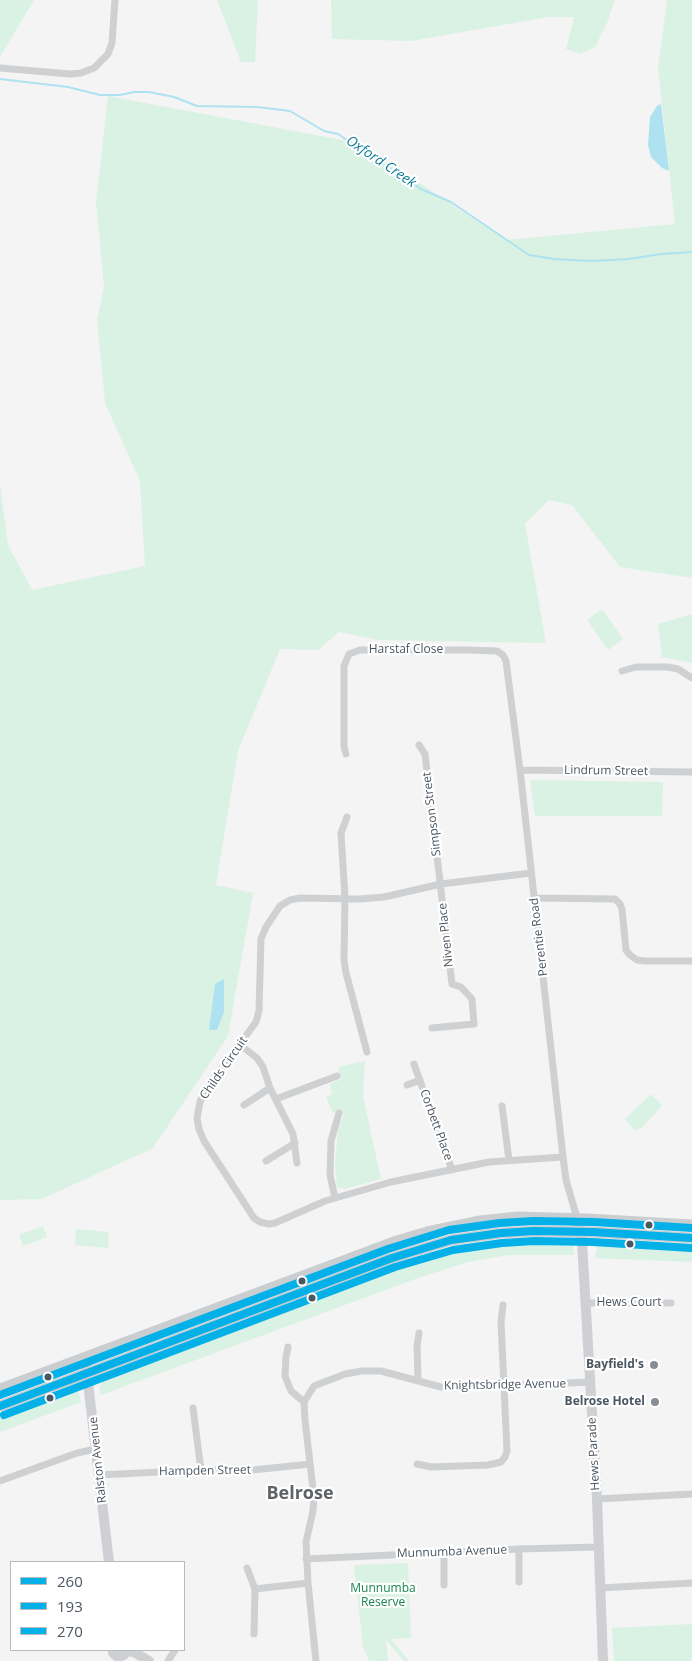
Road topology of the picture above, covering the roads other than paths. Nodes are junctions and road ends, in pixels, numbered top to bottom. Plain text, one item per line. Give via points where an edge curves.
1 (114, 0) edge
2 (0, 68) edge
3 (503, 655) joint
4 (622, 670) dead end
5 (692, 678) edge
6 (419, 745) dead end
7 (346, 754) dead end
8 (520, 770) junction
9 (692, 772) edge
10 (347, 817) dead end
11 (531, 873) junction
12 (441, 884) junction
13 (345, 898) junction
14 (534, 898) junction
15 (692, 961) edge
16 (432, 1028) dead end
17 (240, 1045) junction
18 (367, 1052) dead end
19 (414, 1064) dead end
20 (337, 1076) dead end
21 (420, 1080) junction
22 (407, 1085) dead end
23 (270, 1088) junction
24 (276, 1098) junction
25 (244, 1105) dead end
26 (502, 1106) dead end
27 (339, 1113) dead end
28 (295, 1143) junction
29 (563, 1157) junction
30 (509, 1160) junction
31 (266, 1161) dead end
32 (297, 1163) dead end
33 (452, 1170) junction
34 (335, 1198) junction
35 (577, 1218) junction
36 (692, 1225) edge
37 (581, 1232) junction
38 (692, 1238) edge
39 (586, 1303) junction
40 (671, 1303) dead end
41 (503, 1305) dead end
42 (419, 1333) dead end
43 (288, 1348) dead end
44 (85, 1357) junction
45 (87, 1372) junction
46 (418, 1380) junction
47 (590, 1382) junction
48 (504, 1386) junction
49 (0, 1389) edge
50 (304, 1402) junction
51 (0, 1406) edge
52 (193, 1408) dead end
53 (96, 1449) junction
54 (310, 1464) junction
55 (417, 1464) dead end
56 (201, 1470) junction
57 (99, 1475) junction
58 (0, 1481) edge
59 (692, 1494) edge
60 (597, 1499) junction
61 (598, 1547) junction
62 (519, 1549) junction
63 (444, 1552) junction
64 (306, 1559) junction
65 (109, 1561) edge
66 (247, 1568) dead end
67 (519, 1582) dead end
68 (308, 1583) junction
69 (692, 1583) edge
70 (444, 1585) dead end
71 (600, 1588) junction
72 (255, 1590) junction
73 (254, 1634) dead end
74 (120, 1654) edge
75 (149, 1661) edge
76 (316, 1661) edge
77 (603, 1661) edge

1 - 2 street via 114,36 108,54 98,65 70,74
3 - 7 street, Harstaf Close via 497,651 469,650 360,650 349,654 344,666
3 - 8 street, Perentie Road
4 - 5 street via 668,667
6 - 12 street, Simpson Street via 425,754
8 - 9 street, Lindrum Street
8 - 11 street, Perentie Road
10 - 13 street via 341,833
11 - 12 street, Childs Circuit
11 - 14 street, Perentie Road
12 - 13 street, Childs Circuit via 384,897
12 - 16 street, Niven Place via 452,984 461,987 472,999 474,1024
13 - 17 street, Childs Circuit via 290,900 273,914 261,938 259,1011 256,1022
13 - 18 street via 345,966
14 - 15 street via 615,899 622,909 626,950 630,955 645,961
14 - 29 street, Perentie Road
17 - 23 street via 257,1058
17 - 34 street, Childs Circuit via 200,1102 198,1128 204,1141 254,1218 260,1222 275,1223
19 - 21 street, Corbett Place
20 - 24 street
21 - 22 street, Corbett Place
21 - 33 street, Corbett Place
23 - 24 street
23 - 25 street
24 - 28 street
26 - 30 street
27 - 34 street via 331,1141 330,1175
28 - 31 street
28 - 32 street
29 - 30 street, Childs Circuit
29 - 35 street, Perentie Road
30 - 33 street, Childs Circuit
33 - 34 street, Childs Circuit via 391,1182
35 - 36 main road
35 - 37 street, Hews Parade
35 - 44 main road via 506,1218 427,1232
37 - 38 main road
37 - 39 street, Hews Parade
37 - 45 main road via 509,1232 430,1246
39 - 40 street, Hews Court
39 - 47 street, Hews Parade
41 - 48 street
42 - 46 street
43 - 50 street via 285,1376 291,1391
44 - 45 street, Ralston Avenue
44 - 49 main road
45 - 51 main road
45 - 53 street, Ralston Avenue
46 - 48 street, Knightsbridge Avenue via 455,1388
46 - 50 street, Knightsbridge Avenue via 380,1371 345,1374 314,1386
47 - 48 street, Knightsbridge Avenue
47 - 60 street, Hews Parade
48 - 55 street via 507,1451 501,1462 431,1467
50 - 54 street
52 - 56 street
53 - 57 street, Ralston Avenue
53 - 58 street
54 - 56 street, Hampden Street via 253,1470
54 - 64 street via 314,1504
56 - 57 street, Hampden Street
57 - 65 street, Ralston Avenue
59 - 60 street
60 - 61 street, Hews Parade
61 - 62 street, Munnumba Avenue
61 - 71 street, Hews Parade
62 - 63 street, Munnumba Avenue
62 - 67 street
63 - 64 street, Munnumba Avenue
63 - 70 street
64 - 68 street
66 - 72 street
68 - 72 street
68 - 76 street
69 - 71 street
71 - 77 street, Hews Parade
72 - 73 street
74 - 75 street via 134,1652

